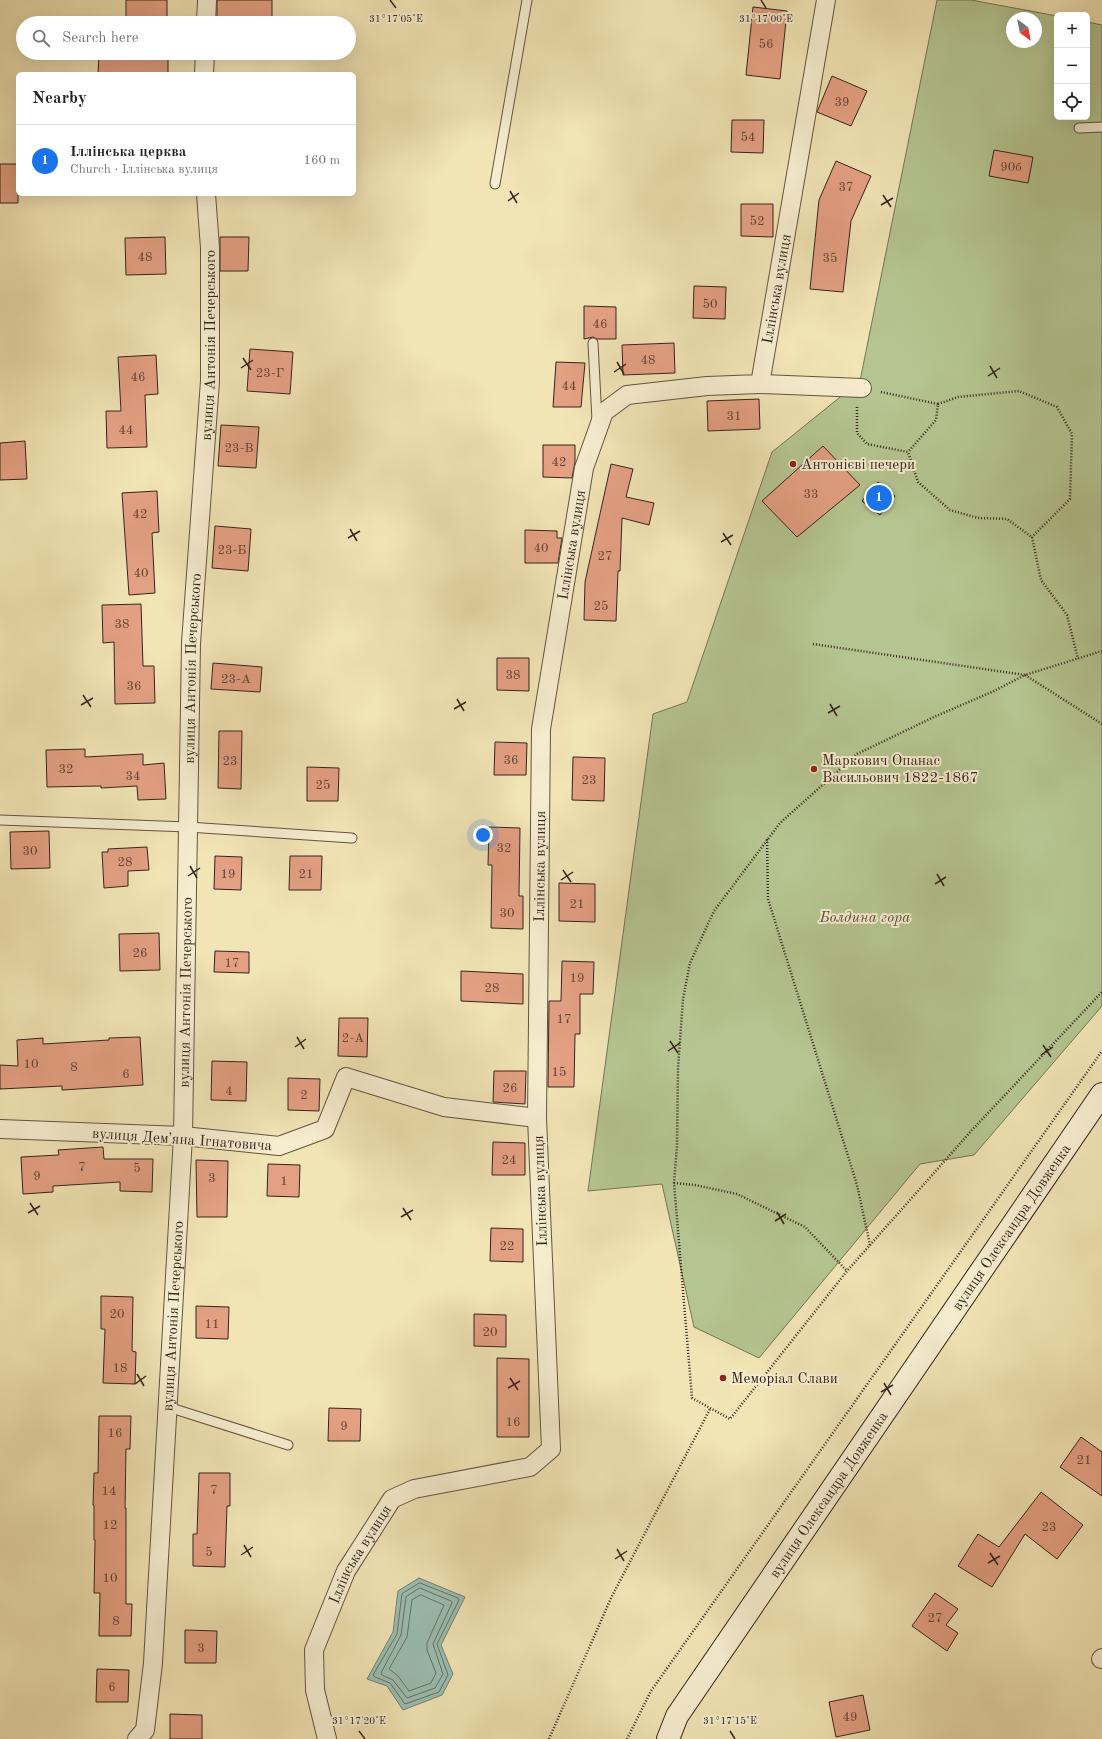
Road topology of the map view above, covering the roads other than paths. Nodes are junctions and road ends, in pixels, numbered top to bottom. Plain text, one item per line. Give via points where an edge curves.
1 (206, 0) edge
2 (527, 0) edge
3 (826, 0) edge
4 (206, 16) edge
5 (205, 60) edge
6 (204, 72) edge
7 (1102, 127) edge
8 (1079, 128) dead end
9 (495, 184) dead end
10 (206, 196) edge
11 (593, 344) dead end
12 (760, 384) junction
13 (862, 388) road end
14 (598, 430) junction
15 (0, 820) edge
16 (188, 827) junction
17 (352, 838) dead end
18 (1102, 1094) edge
19 (537, 1118) junction
20 (0, 1129) edge
21 (183, 1136) junction
22 (168, 1407) junction
23 (288, 1445) dead end
24 (137, 1739) edge
25 (327, 1739) edge
26 (668, 1739) edge

1 - 4 street
2 - 9 lane
3 - 12 street, Іллінська вулиця
5 - 6 street
7 - 8 lane
10 - 16 street, вулиця Антонія Печерського via 210,248 210,381 191,642
11 - 14 lane
12 - 13 street
12 - 14 street, Іллінська вулиця via 707,386 627,395 604,412
14 - 19 street, Іллінська вулиця via 584,468 541,729
15 - 16 lane
16 - 17 lane
16 - 21 street, вулиця Антонія Печерського
18 - 26 main road, вулиця Олександра Довженка via 677,1716
19 - 21 street, вулиця Демʼяна Ігнатовича via 444,1107 346,1077 325,1129 279,1146
19 - 25 street, Іллінська вулиця via 550,1449 530,1467 414,1489 392,1499 346,1571 314,1650 315,1690
20 - 21 street, вулиця Демʼяна Ігнатовича
21 - 22 street, вулиця Антонія Печерського
22 - 23 lane
22 - 24 street, вулиця Антонія Печерського via 153,1663 145,1730

